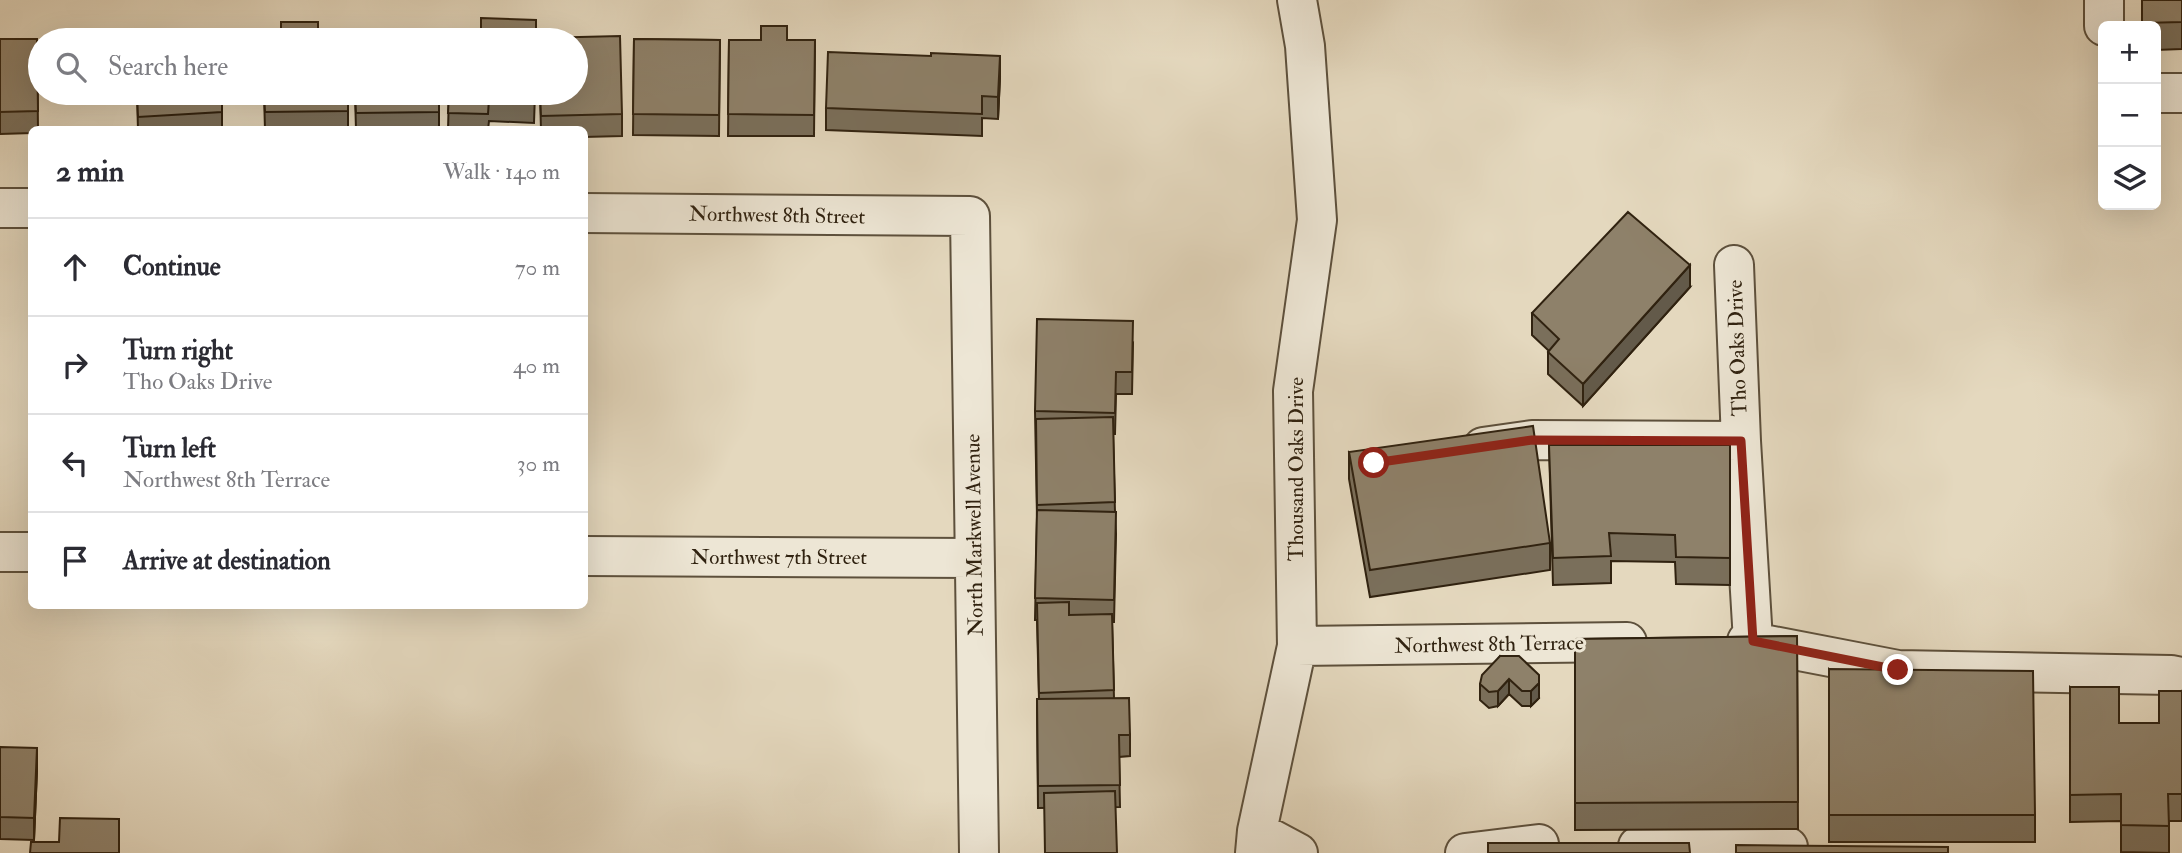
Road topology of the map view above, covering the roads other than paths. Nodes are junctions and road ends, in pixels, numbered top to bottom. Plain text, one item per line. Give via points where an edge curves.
1 (1297, 0) edge
2 (2104, 0) edge
3 (2104, 21) edge
4 (2161, 93) edge
5 (2182, 93) edge
6 (0, 208) edge
7 (28, 208) edge
8 (588, 213) edge
9 (970, 216) joint
10 (1734, 265) dead end
11 (1741, 441) junction
12 (1453, 451) edge
13 (0, 552) edge
14 (28, 552) edge
15 (588, 555) edge
16 (974, 558) junction
17 (1753, 641) junction
18 (1656, 642) edge
19 (1711, 642) edge
20 (1297, 646) junction
21 (2182, 677) edge
22 (1256, 842) edge
23 (1816, 848) edge
24 (979, 853) edge
25 (1298, 853) edge
26 (1465, 853) edge

1 - 20 street, Thousand Oaks Drive via 1305,46 1317,220 1293,391
2 - 3 street
4 - 5 street
6 - 7 street
8 - 9 street, Northwest 8th Street
9 - 16 street, North Markwell Avenue
10 - 11 street, Tho Oaks Drive
11 - 12 street via 1532,440
11 - 17 street, Tho Oaks Drive
13 - 14 street
15 - 16 street, Northwest 7th Street
16 - 24 street, North Markwell Avenue
17 - 19 street
17 - 21 street via 1898,670
18 - 20 street, Northwest 8th Terrace
20 - 22 street, Thousand Oaks Drive
22 - 25 street
23 - 26 street via 1529,844

